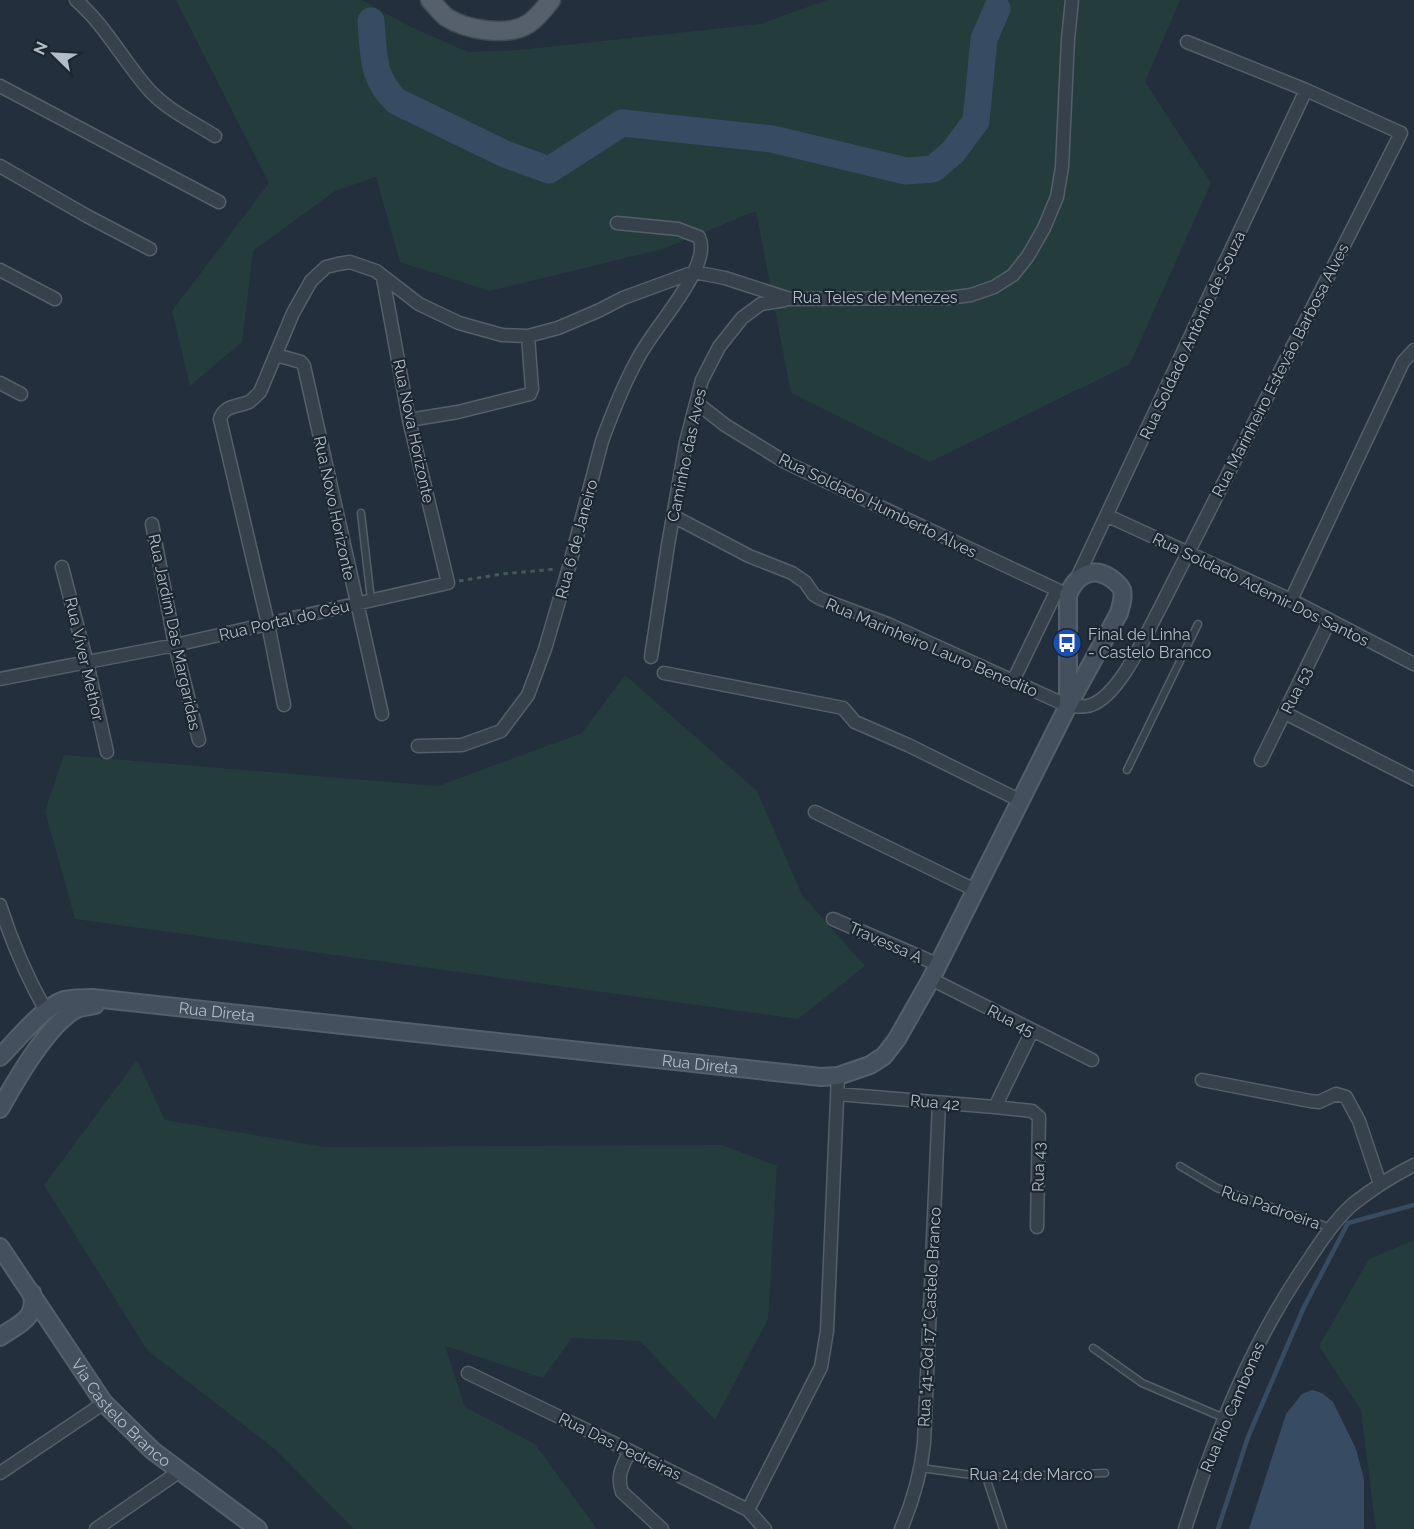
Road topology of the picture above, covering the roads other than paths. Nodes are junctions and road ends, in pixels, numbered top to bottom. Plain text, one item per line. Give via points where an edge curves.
1 (76, 0) edge
2 (429, 0) edge
3 (551, 0) edge
4 (1072, 0) edge
5 (1187, 42) dead end
6 (0, 87) edge
7 (1306, 90) junction
8 (215, 136) dead end
9 (0, 166) edge
10 (219, 202) dead end
11 (617, 223) dead end
12 (150, 249) dead end
13 (0, 270) edge
14 (694, 272) junction
15 (383, 278) junction
16 (55, 299) dead end
17 (790, 299) junction
18 (528, 336) junction
19 (1414, 350) edge
20 (276, 355) junction
21 (0, 383) edge
22 (21, 394) dead end
23 (697, 403) junction
24 (409, 420) junction
25 (361, 513) dead end
26 (673, 516) junction
27 (1108, 516) junction
28 (152, 524) dead end
29 (1188, 554) junction
30 (62, 567) dead end
31 (1076, 579) junction
32 (448, 583) joint
33 (1062, 593) junction
34 (370, 600) junction
35 (1291, 600) junction
36 (356, 603) junction
37 (1330, 620) junction
38 (268, 624) junction
39 (1198, 624) dead end
40 (175, 645) junction
41 (651, 657) dead end
42 (87, 663) junction
43 (1414, 664) edge
44 (664, 673) dead end
45 (0, 679) edge
46 (1013, 681) junction
47 (284, 705) dead end
48 (1068, 706) junction
49 (1285, 713) junction
50 (382, 714) dead end
51 (199, 740) dead end
52 (418, 746) dead end
53 (106, 752) dead end
54 (1261, 760) dead end
55 (1127, 770) dead end
56 (1414, 778) edge
57 (1021, 801) junction
58 (815, 812) dead end
59 (977, 891) junction
60 (0, 905) edge
61 (833, 919) dead end
62 (935, 972) junction
63 (117, 1002) junction
64 (46, 1011) junction
65 (27, 1030) junction
66 (1032, 1031) junction
67 (39, 1047) junction
68 (0, 1057) edge
69 (1092, 1060) dead end
70 (838, 1076) junction
71 (1202, 1080) dead end
72 (837, 1094) junction
73 (939, 1102) junction
74 (995, 1107) junction
75 (0, 1109) edge
76 (1032, 1112) joint
77 (1414, 1164) edge
78 (1180, 1166) dead end
79 (1380, 1184) junction
80 (1037, 1227) dead end
81 (1331, 1228) junction
82 (0, 1247) edge
83 (8, 1264) edge
84 (32, 1293) junction
85 (0, 1337) edge
86 (1093, 1348) dead end
87 (468, 1373) dead end
88 (104, 1403) junction
89 (1224, 1418) junction
90 (630, 1450) junction
91 (921, 1468) junction
92 (180, 1471) junction
93 (0, 1473) edge
94 (1105, 1473) dead end
95 (986, 1477) junction
96 (748, 1510) junction
97 (96, 1529) edge
98 (258, 1529) edge
99 (662, 1529) edge
100 (765, 1529) edge
101 (901, 1529) edge
102 (1003, 1529) edge
103 (1185, 1529) edge

1 - 8 street via 162,102
2 - 3 main road via 446,16 472,28 502,31 527,25
4 - 17 street, Rua Teles de Menezes via 1057,196 1044,228 1013,275 994,287 948,298
5 - 7 street
6 - 10 street
7 - 27 street, Rua Soldado Antônio de Souza
7 - 29 street, Rua Marinheiro Estevão Barbosa Alves via 1401,133
9 - 12 street
11 - 14 street, Rua 6 de Janeiro via 657,226 699,237 701,253
13 - 16 street
14 - 17 street, Rua Teles de Menezes
14 - 18 street via 558,328
14 - 52 street, Rua 6 de Janeiro via 641,353 615,408 528,695 501,731 462,746
15 - 18 street via 419,304 459,323 502,335
15 - 20 street via 376,271 350,262 326,267 311,281
15 - 24 street, Rua Nova Horizonte
17 - 23 street, Caminho das Aves via 767,302 742,318 710,363
18 - 24 street via 530,394
19 - 35 street via 1404,362
20 - 36 street, Rua Novo Horizonte via 304,366
20 - 38 street via 260,392 250,401 227,408 220,419
21 - 22 street
23 - 26 street, Caminho das Aves
23 - 33 street, Rua Soldado Humberto Alves via 785,462
24 - 32 street, Rua Nova Horizonte
25 - 34 lane
26 - 41 street, Caminho das Aves
26 - 46 street, Rua Marinheiro Lauro Benedito via 735,550 792,573 821,599 888,624
27 - 29 street, Rua Soldado Ademir Dos Santos
27 - 31 street, Rua Soldado Antônio de Souza
28 - 40 street, Rua Jardim Das Margaridas
29 - 35 street, Rua Soldado Ademir Dos Santos
29 - 48 street, Rua Marinheiro Estevão Barbosa Alves via 1118,682 1092,705
30 - 42 street, Rua Viver Methor
31 - 33 street, Rua Direta
31 - 48 street, Rua Direta via 1092,571 1109,576 1122,590 1122,602
32 - 34 street, Rua Portal do Céu
33 - 46 street
33 - 48 street, Rua Direta
34 - 36 street, Rua Portal do Céu
35 - 37 street, Rua Soldado Ademir Dos Santos
36 - 38 street, Rua Portal do Céu
36 - 50 street, Rua Novo Horizonte
37 - 43 street, Rua Soldado Ademir Dos Santos
37 - 49 street, Rua 53
38 - 40 street, Rua Portal do Céu
38 - 47 street
39 - 55 lane
40 - 42 street, Rua Portal do Céu
40 - 51 street, Rua Jardim Das Margaridas
42 - 45 street, Rua Portal do Céu
42 - 53 street, Rua Viver Methor
44 - 57 street via 843,708 855,722
46 - 48 street, Rua Marinheiro Lauro Benedito
48 - 57 street, Rua Direta
49 - 54 street, Rua 53
49 - 56 street
57 - 59 street, Rua Direta
58 - 59 street
59 - 62 street, Rua Direta
60 - 64 street via 26,974
61 - 62 street, Travessa A
62 - 66 street, Rua 45
62 - 70 street, Rua Direta via 884,1056 858,1071
63 - 64 street, Rua Direta via 77,998
63 - 67 street, Rua Direta via 75,1010 62,1019
63 - 70 street, Rua Direta via 801,1076
64 - 65 street, Rua Direta
65 - 67 street
65 - 68 street, Rua Direta
66 - 69 street, Rua 45
66 - 74 street
67 - 75 street, Rua Direta
70 - 72 street
71 - 79 street via 1310,1101 1319,1102 1336,1094 1346,1097 1359,1121
72 - 73 street, Rua 42
72 - 96 street via 827,1331 821,1367
73 - 74 street, Rua 42
73 - 91 street, Rua "41-Qd 17" Castelo Branco
74 - 76 street, Rua 42
76 - 80 street, Rua 43 via 1039,1117
77 - 79 street, Rua Rio Cambonas
78 - 81 lane, Rua Padroeira via 1217,1188
79 - 81 street, Rua Rio Cambonas via 1352,1205
81 - 89 street, Rua Rio Cambonas via 1283,1296 1246,1364
82 - 83 street
83 - 84 street, Via Castelo Branco
84 - 85 street via 33,1305 27,1319
84 - 88 street, Via Castelo Branco
86 - 89 lane via 1142,1383
87 - 90 street, Rua Das Pedreiras
88 - 92 street, Via Castelo Branco via 153,1451
88 - 93 street
89 - 103 street, Rua Rio Cambonas
90 - 96 street, Rua Das Pedreiras
90 - 99 street via 619,1475 622,1492
91 - 95 lane, Rua 24 de Marco
91 - 101 street, Rua "41-Qd 17" Castelo Branco
92 - 97 street
92 - 98 street, Via Castelo Branco
94 - 95 lane, Rua 24 de Marco
95 - 102 lane
96 - 100 street, Rua Das Pedreiras

